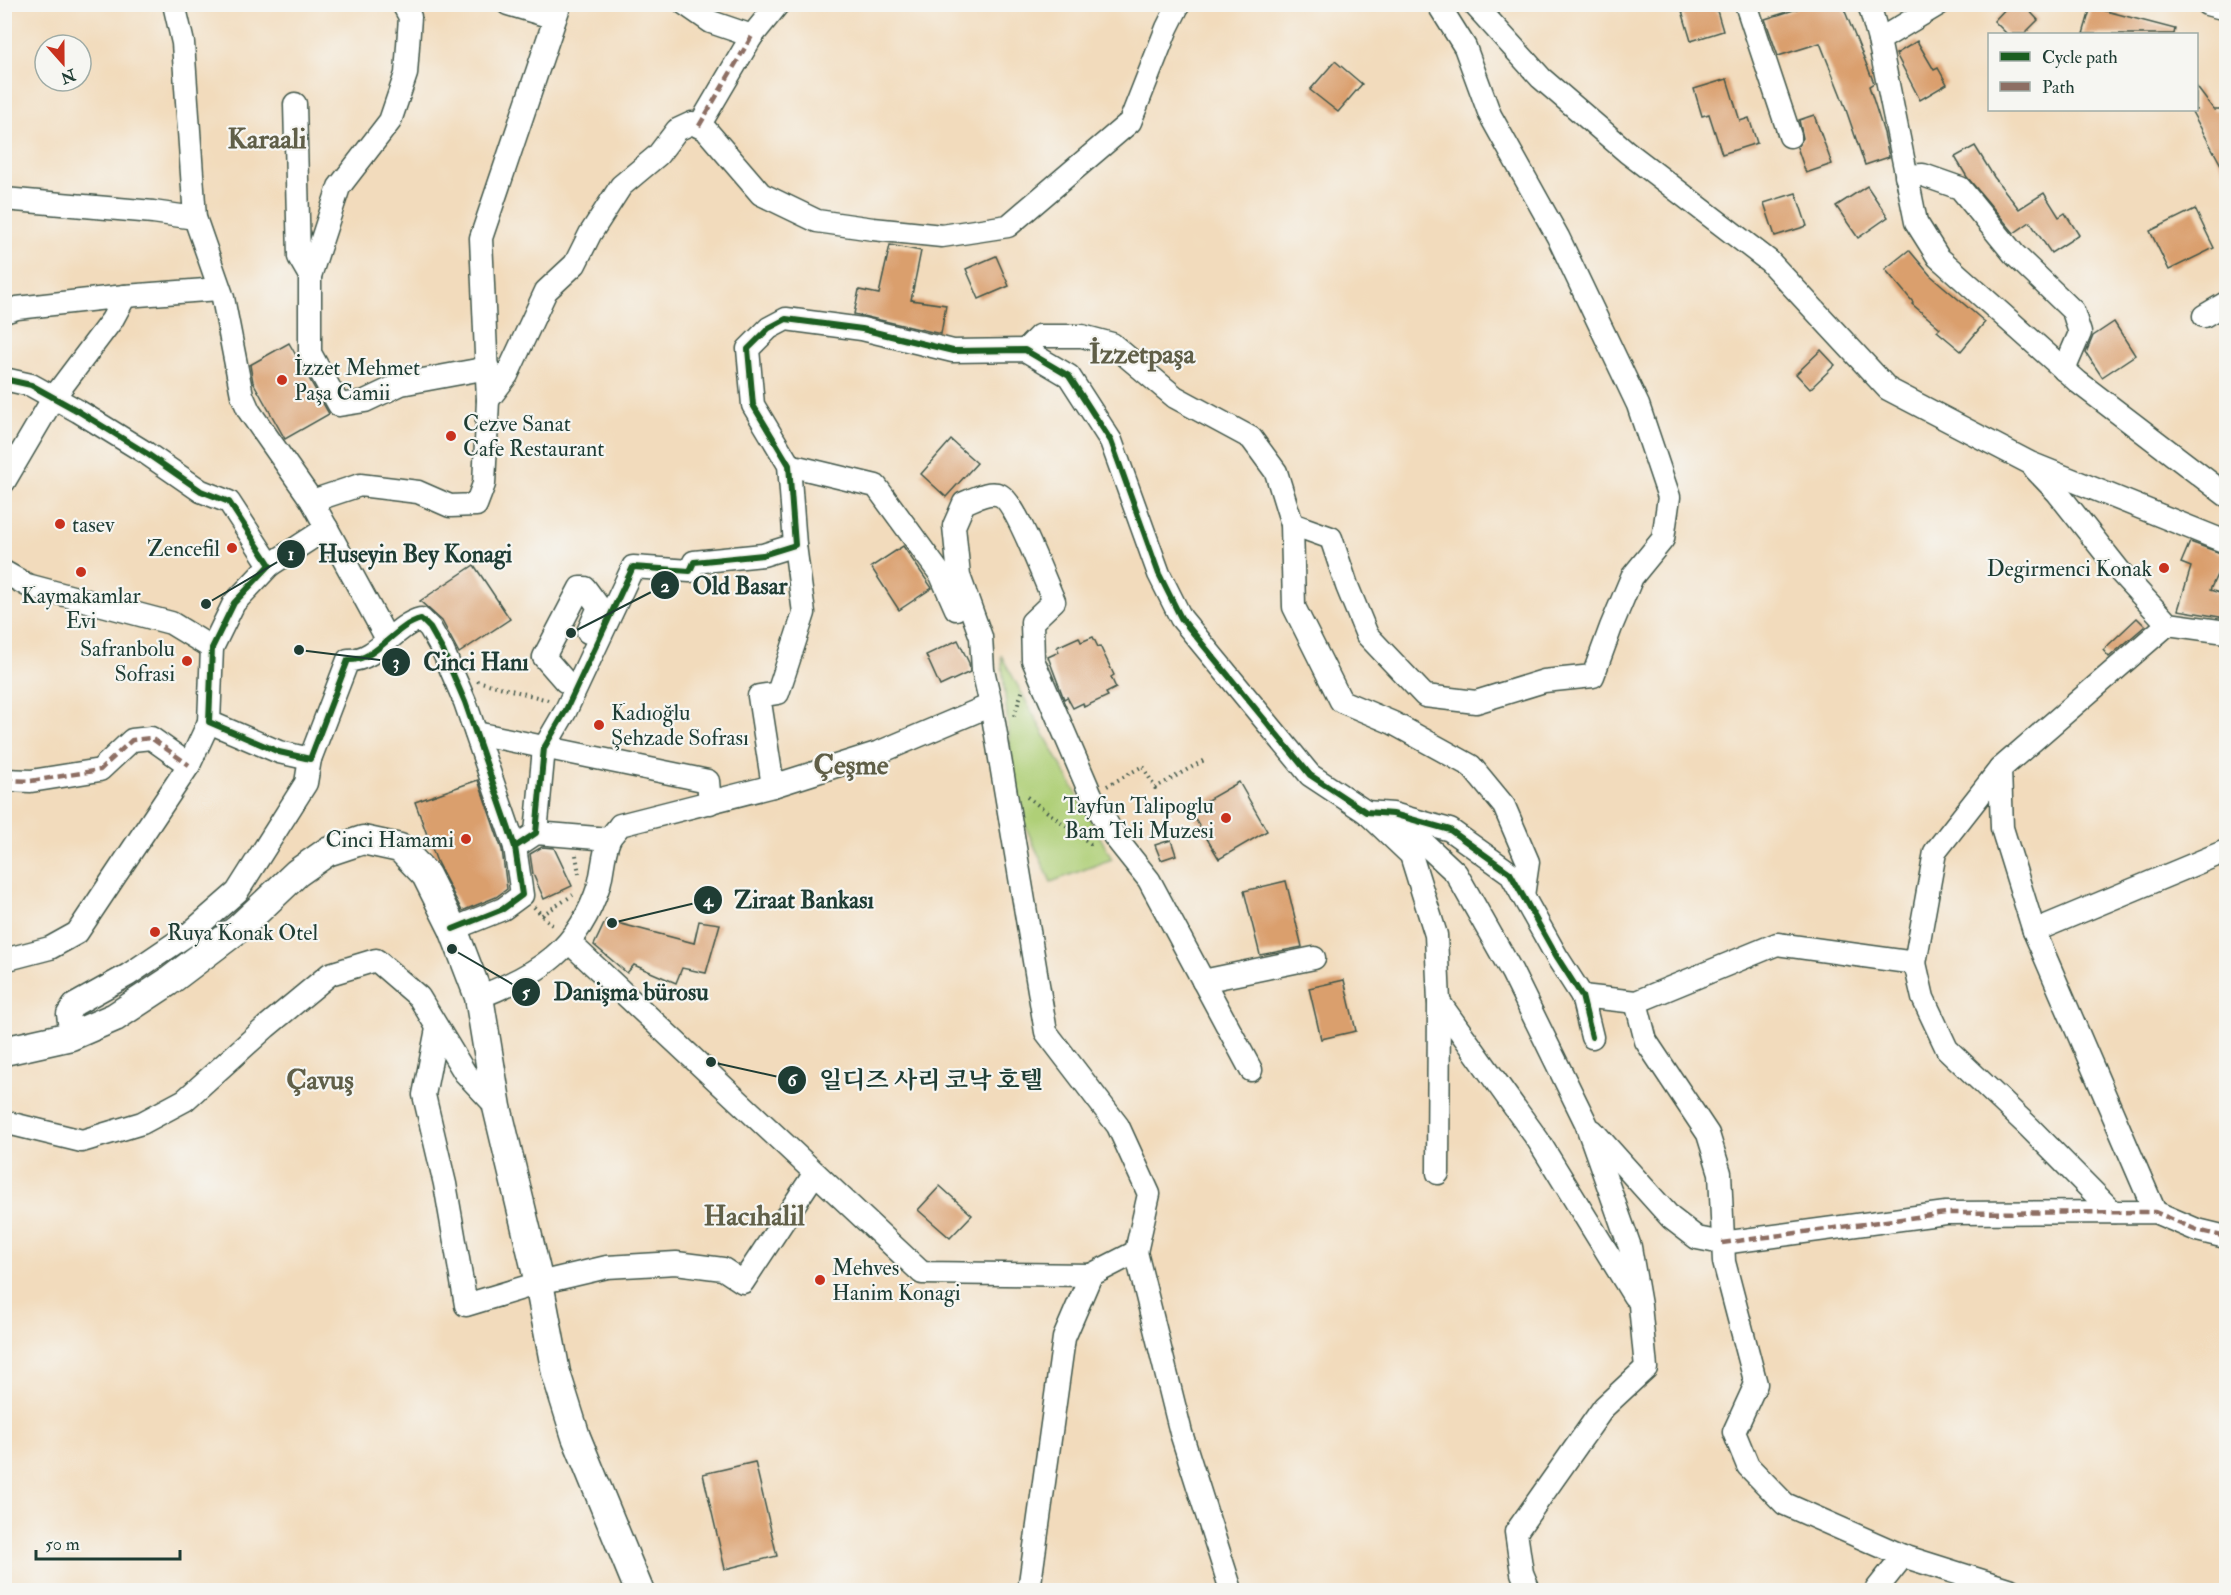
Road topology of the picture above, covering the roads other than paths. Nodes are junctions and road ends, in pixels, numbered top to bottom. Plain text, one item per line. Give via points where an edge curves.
1 (174, 4) edge
2 (403, 4) edge
3 (508, 4) edge
4 (685, 4) edge
5 (778, 4) edge
6 (1179, 4) edge
7 (1438, 4) edge
8 (1474, 4) edge
9 (1746, 4) edge
10 (1869, 4) edge
11 (1939, 4) edge
12 (2207, 4) edge
13 (2226, 9) edge
14 (558, 11) edge
15 (752, 36) junction
16 (1879, 40) junction
17 (295, 104) dead end
18 (699, 126) junction
19 (1790, 136) dead end
20 (1906, 177) junction
21 (4, 199) edge
22 (195, 218) junction
23 (310, 276) junction
24 (219, 289) junction
25 (125, 296) junction
26 (2226, 303) edge
27 (4, 312) edge
28 (2204, 316) dead end
29 (1025, 350) junction
30 (488, 368) junction
31 (2064, 370) junction
32 (4, 379) edge
33 (54, 397) junction
34 (488, 400) junction
35 (2030, 463) junction
36 (789, 465) junction
37 (4, 482) edge
38 (2226, 495) edge
39 (312, 501) junction
40 (1292, 524) junction
41 (327, 528) junction
42 (2226, 542) edge
43 (795, 545) junction
44 (270, 565) junction
45 (4, 572) edge
46 (2168, 624) junction
47 (2226, 633) edge
48 (387, 639) junction
49 (212, 648) junction
50 (983, 670) junction
51 (565, 681) dead end
52 (991, 705) junction
53 (560, 707) junction
54 (209, 722) junction
55 (476, 733) junction
56 (544, 748) junction
57 (310, 759) junction
58 (189, 765) junction
59 (2000, 770) junction
60 (4, 780) edge
61 (773, 786) junction
62 (710, 803) junction
63 (1366, 812) junction
64 (1394, 814) junction
65 (536, 833) junction
66 (609, 839) junction
67 (515, 847) junction
68 (2226, 851) edge
69 (1523, 896) junction
70 (453, 929) junction
71 (2034, 931) junction
72 (570, 943) junction
73 (1314, 958) dead end
74 (4, 960) edge
75 (1916, 963) junction
76 (1203, 981) junction
77 (1582, 996) junction
78 (479, 997) junction
79 (1439, 1002) junction
80 (1636, 1002) junction
81 (437, 1029) junction
82 (71, 1036) junction
83 (1592, 1036) dead end
84 (4, 1051) edge
85 (1251, 1070) dead end
86 (496, 1107) junction
87 (4, 1122) edge
88 (1586, 1124) junction
89 (815, 1173) junction
90 (1438, 1173) dead end
91 (2113, 1212) junction
92 (2155, 1212) junction
93 (2226, 1237) edge
94 (1722, 1243) junction
95 (1136, 1252) junction
96 (1091, 1275) junction
97 (539, 1283) junction
98 (1640, 1305) junction
99 (1902, 1556) junction
100 (639, 1590) edge
101 (1029, 1590) edge
102 (1231, 1590) edge
103 (1529, 1590) edge
104 (1876, 1590) edge
105 (2011, 1590) edge

1 - 22 street via 183,43
2 - 23 street via 410,17 406,74 390,121 339,186
3 - 14 street
4 - 15 street via 711,21
5 - 15 street
6 - 18 street via 1130,122 1008,226 942,236 817,221 761,194
7 - 40 street via 1465,47 1490,115 1558,237 1638,405 1669,497 1663,539 1632,577 1593,676 1544,681 1476,702 1425,696 1367,635 1331,538
8 - 35 street via 1540,78 1626,152 1769,261 1888,389
9 - 19 street
10 - 16 street
11 - 16 street
12 - 13 street
14 - 30 street via 481,238
15 - 18 street
16 - 20 street
17 - 23 street via 299,257
18 - 34 street via 692,123 677,130 658,155 621,186 575,264 546,291 507,375
20 - 31 street via 1916,222 1938,257
20 - 31 street via 1923,175 1960,188 2014,254 2073,311 2080,333
21 - 22 street
22 - 24 street
23 - 30 street via 310,353 339,405 365,400 401,384
24 - 25 street
24 - 39 street via 249,411
25 - 27 street
25 - 33 street via 112,320
26 - 28 street
29 - 36 street via 952,351 862,329 786,319 769,328 748,349 753,405
29 - 40 street via 1039,336 1082,336 1112,344 1175,397 1251,438 1276,472
29 - 63 street via 1069,376 1111,441 1159,574 1181,618 1310,775
30 - 34 street
31 - 38 street
32 - 33 street via 31,385
33 - 37 street
33 - 44 street via 201,491 229,502
34 - 39 street via 484,484 476,505 450,506 418,492 360,485
35 - 42 street
35 - 46 street
36 - 43 street
36 - 50 street via 876,486 941,575
39 - 41 street
40 - 69 street via 1294,607 1341,701 1393,723 1471,766 1504,806 1528,862
41 - 44 street
41 - 48 street
43 - 53 street via 763,555 694,562 690,572 633,567
43 - 61 street via 804,613 778,693 759,696
44 - 49 street via 234,603
45 - 49 street via 27,585 171,623
46 - 47 street
46 - 59 street
48 - 55 street via 409,622 421,619 430,628
48 - 57 street via 368,656 348,660
49 - 54 street
50 - 52 street
50 - 76 street via 981,637 959,576 954,526 964,503 989,493 1001,495 1013,508 1054,601 1032,622 1033,660 1091,795 1114,836 1149,880
51 - 53 street
52 - 61 street via 880,752
52 - 95 street via 1046,1032 1118,1126 1149,1194
53 - 56 street
54 - 57 street via 279,752
54 - 58 street
55 - 56 street
55 - 67 street
56 - 62 street via 708,781
56 - 65 street
57 - 82 street via 306,783 237,892 190,933 74,1005 68,1014
58 - 60 street via 151,738 132,740 100,770 31,781
58 - 74 street via 77,933 50,948
59 - 71 street via 2002,828
59 - 75 street via 1935,852
61 - 62 street
62 - 66 street via 620,825
63 - 64 street
63 - 79 street via 1411,855 1436,935
64 - 69 street via 1450,830 1510,873
64 - 88 street via 1456,873 1512,972
65 - 66 street
65 - 67 street
66 - 72 street via 599,885 586,919
67 - 70 street via 522,895 503,909
68 - 71 street
69 - 77 street
70 - 78 main road
70 - 82 main road via 426,874 400,848 363,840 327,852 297,873 238,929 168,982 115,1017
71 - 92 street
72 - 78 street via 549,961
72 - 89 street
73 - 76 street
75 - 80 street via 1777,944
75 - 91 street via 1923,998 1947,1049
76 - 85 street
77 - 80 street
77 - 83 street
78 - 86 main road
79 - 90 street
79 - 98 street via 1538,1140
80 - 94 street via 1646,1041 1708,1134 1720,1173
81 - 86 street via 465,1073
81 - 87 street via 419,997 376,960 330,974 185,1100 142,1123 82,1141
81 - 97 street via 424,1095 445,1184 466,1305
82 - 84 main road
86 - 97 main road
88 - 94 street via 1671,1218 1697,1238
88 - 98 street via 1630,1247
89 - 96 street via 922,1273
89 - 97 street via 743,1282 723,1269 676,1263 607,1267
91 - 92 street
91 - 94 street via 1946,1213
92 - 93 street via 2197,1230
94 - 99 street via 1756,1384 1734,1432 1748,1466 1785,1504
95 - 96 street
95 - 102 street via 1181,1433
96 - 101 street via 1064,1338
97 - 100 main road via 556,1372 576,1437
98 - 103 street via 1646,1368 1604,1407 1516,1532 1522,1573
99 - 104 street
99 - 105 street

